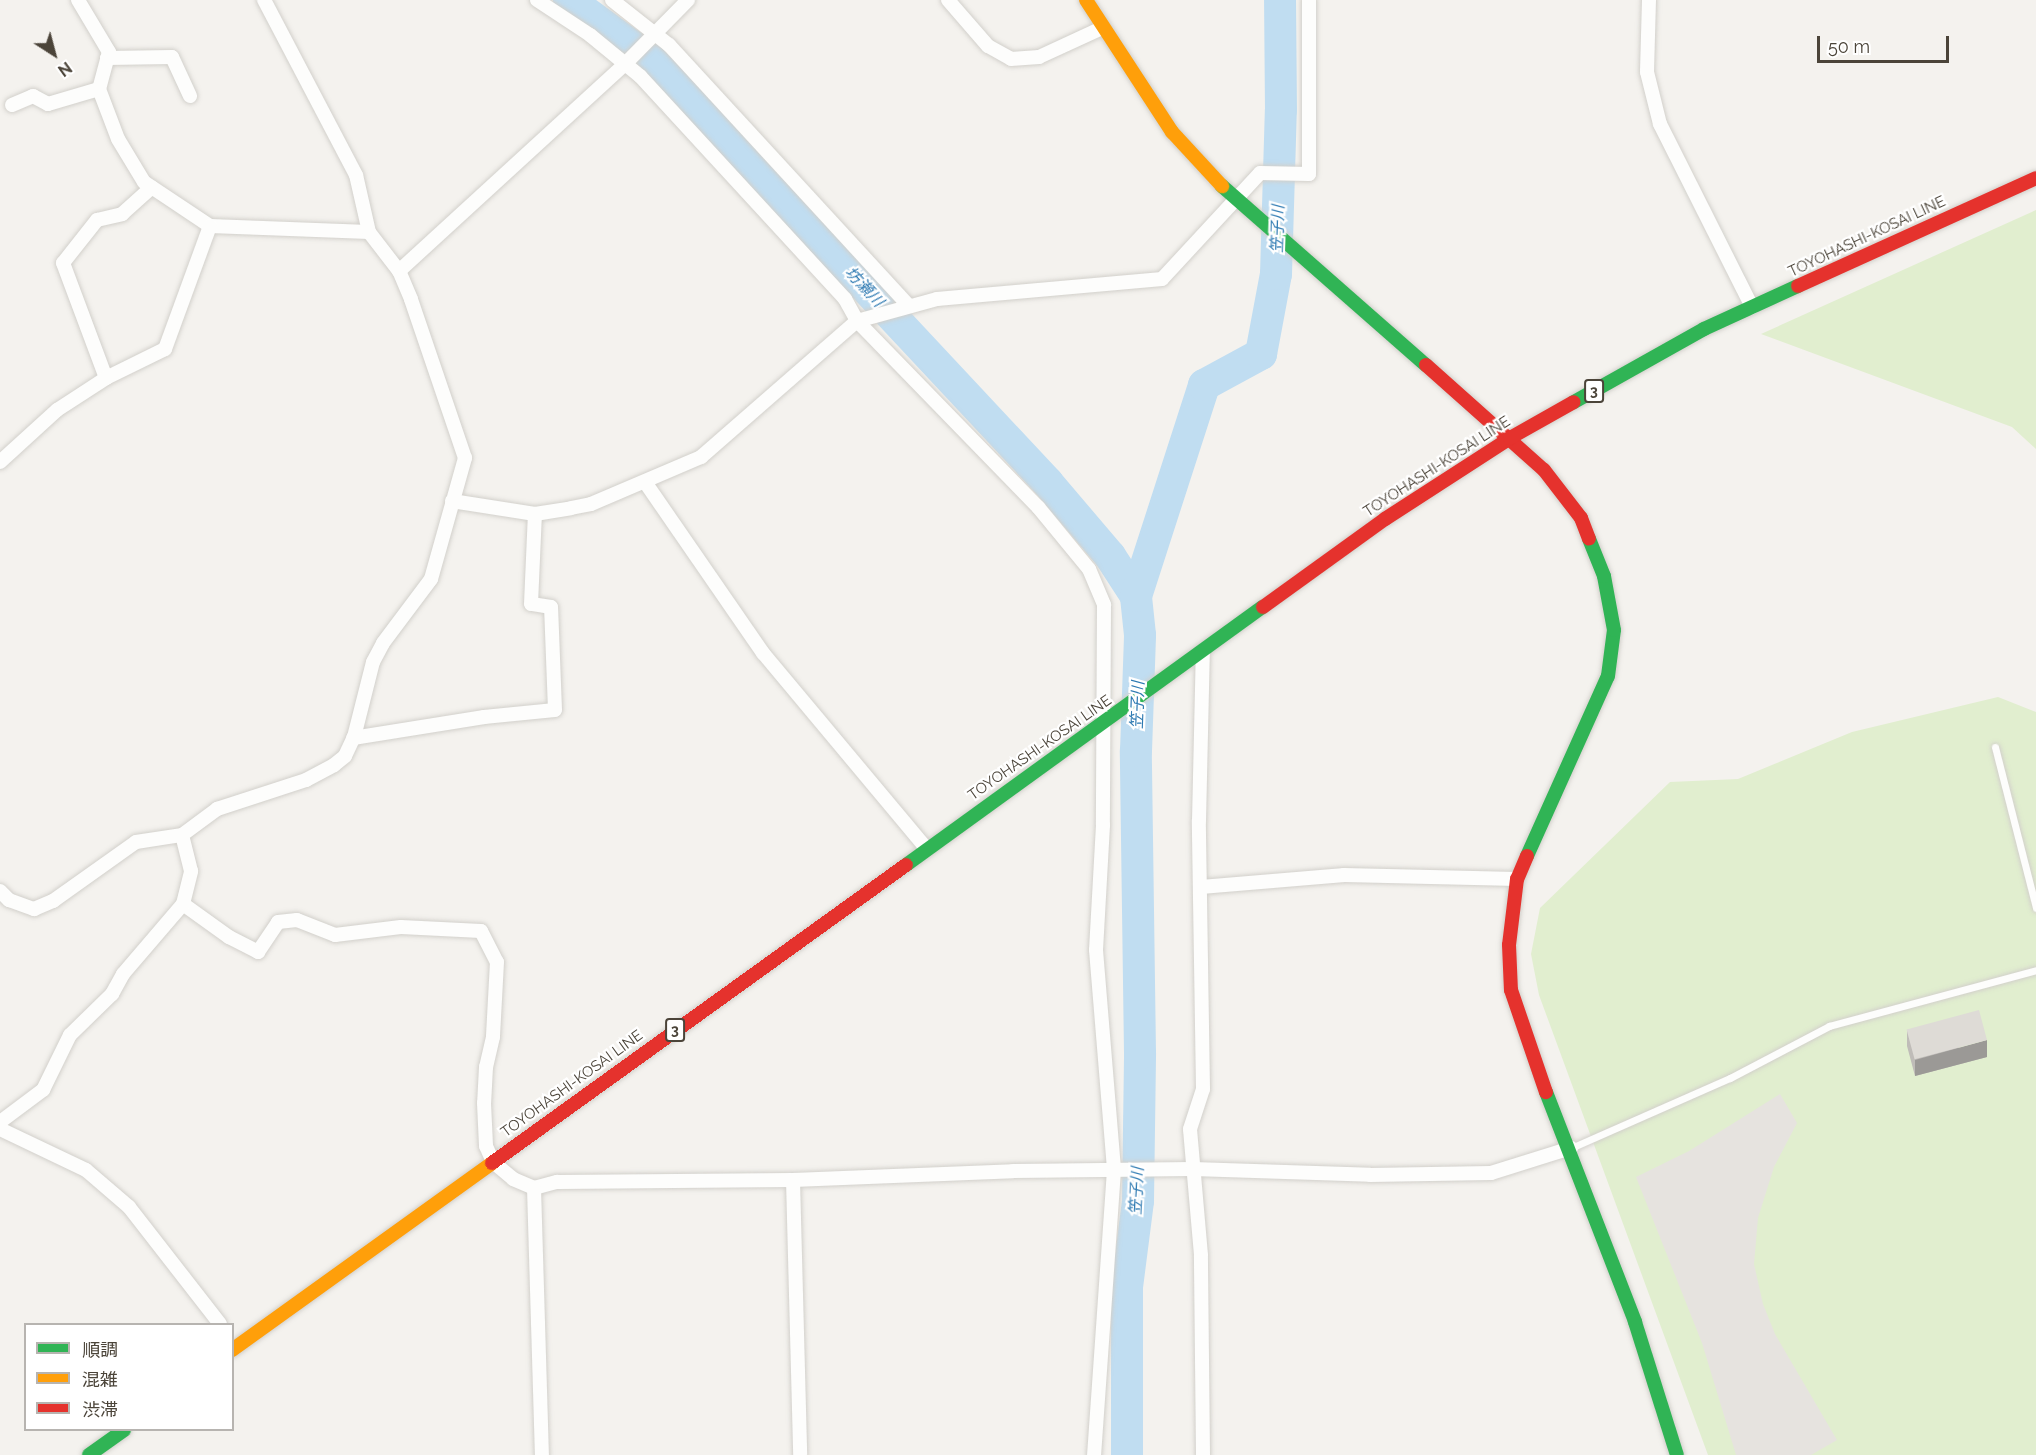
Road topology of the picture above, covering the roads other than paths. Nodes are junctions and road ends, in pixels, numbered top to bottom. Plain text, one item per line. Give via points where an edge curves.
1 (78, 0) edge
2 (264, 0) edge
3 (537, 0) edge
4 (612, 0) edge
5 (688, 0) edge
6 (948, 0) edge
7 (1086, 0) edge
8 (1309, 0) edge
9 (1649, 0) edge
10 (1102, 28) junction
11 (653, 35) junction
12 (107, 58) junction
13 (628, 61) junction
14 (99, 89) junction
15 (190, 96) dead end
16 (12, 105) dead end
17 (2036, 178) edge
18 (152, 187) junction
19 (1237, 202) junction
20 (210, 226) junction
21 (369, 232) junction
22 (399, 271) junction
23 (904, 306) junction
24 (1752, 307) junction
25 (862, 319) junction
26 (106, 378) junction
27 (1510, 438) junction
28 (0, 462) edge
29 (645, 482) junction
30 (452, 501) junction
31 (535, 514) junction
32 (1203, 651) junction
33 (1104, 723) junction
34 (353, 738) junction
35 (1995, 747) dead end
36 (182, 835) junction
37 (926, 848) junction
38 (1517, 879) junction
39 (1202, 887) junction
40 (0, 891) edge
41 (183, 904) junction
42 (2036, 908) edge
43 (2036, 970) edge
44 (0, 1122) edge
45 (0, 1129) edge
46 (1571, 1148) junction
47 (493, 1162) junction
48 (1187, 1169) junction
49 (1114, 1170) junction
50 (793, 1180) junction
51 (534, 1188) junction
52 (219, 1323) edge
53 (234, 1346) edge
54 (123, 1431) edge
55 (89, 1455) edge
56 (542, 1455) edge
57 (800, 1455) edge
58 (1094, 1455) edge
59 (1203, 1455) edge
60 (1677, 1455) edge

1 - 12 street via 109,52
2 - 21 street via 356,175
3 - 13 street
4 - 11 street
5 - 11 street
6 - 10 street via 988,46 1011,59 1039,57
7 - 10 main road
8 - 19 street via 1309,174 1260,173
9 - 24 street via 1647,72 1660,124
10 - 19 main road via 1172,132
11 - 13 street
11 - 23 street
12 - 14 street
12 - 15 street via 172,57
13 - 22 street
13 - 25 street
14 - 16 street via 48,104 33,96
14 - 18 street via 118,139 144,182
17 - 24 main road, TOYOHASHI-KOSAI LINE / 3
18 - 20 street
18 - 26 street via 122,214 97,220 63,263
19 - 23 street via 1162,279
19 - 27 main road
20 - 21 street
20 - 26 street via 165,349
21 - 22 street
22 - 30 street via 465,458
23 - 25 street
24 - 27 main road, TOYOHASHI-KOSAI LINE / 3 via 1704,329
25 - 29 street via 701,457
25 - 33 street via 1089,569 1104,605
26 - 28 street via 57,410
27 - 32 main road, TOYOHASHI-KOSAI LINE / 3 via 1385,519
27 - 38 main road via 1544,470 1581,518 1604,576 1614,630 1608,676
29 - 31 street via 591,504
29 - 37 street via 763,653
30 - 31 street
30 - 34 street via 431,579 373,662
31 - 34 street via 531,604 551,607 555,710
32 - 33 main road, TOYOHASHI-KOSAI LINE / 3
32 - 39 street
33 - 37 main road, TOYOHASHI-KOSAI LINE / 3
33 - 49 street via 1096,950
34 - 36 street via 345,756 334,765 306,780 217,809
35 - 42 lane
36 - 40 street via 136,842 52,901 33,909 9,900
36 - 41 street via 191,871
37 - 47 main road, TOYOHASHI-KOSAI LINE / 3
38 - 39 street via 1344,875
38 - 46 main road via 1509,945 1511,990 1526,1042
39 - 48 street via 1203,1089 1190,1129
41 - 44 street via 123,974 112,994 70,1035 43,1090
41 - 47 street via 258,952 278,922 297,920 334,935 401,927 481,931 497,962 493,1037 483,1102 486,1146
43 - 46 lane via 1829,1026 1730,1078
45 - 52 street via 86,1170 129,1207
46 - 48 street via 1491,1173 1370,1175
46 - 60 main road via 1635,1322
47 - 51 street via 513,1179
47 - 53 main road, TOYOHASHI-KOSAI LINE / 3
48 - 49 street
48 - 59 street via 1202,1255
49 - 50 street
49 - 58 street
50 - 51 street via 557,1182
50 - 57 street
51 - 56 street
54 - 55 main road

